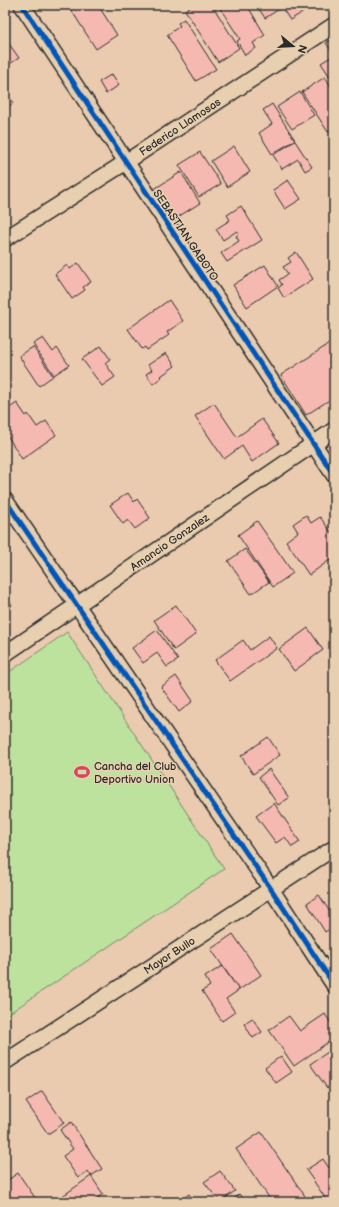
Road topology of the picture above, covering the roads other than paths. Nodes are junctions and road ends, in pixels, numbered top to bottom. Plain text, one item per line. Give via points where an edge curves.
1 (22, 5) edge
2 (334, 25) edge
3 (126, 162) junction
4 (5, 239) edge
5 (334, 430) edge
6 (313, 443) junction
7 (334, 475) edge
8 (5, 500) edge
9 (77, 605) junction
10 (5, 654) edge
11 (334, 848) edge
12 (271, 889) junction
13 (334, 985) edge
14 (5, 1062) edge

1 - 3 street, SEBASTIAN GABOTO
2 - 3 street, Federico Llamosas
3 - 4 street, Federico Llamosas
3 - 6 street, SEBASTIAN GABOTO
5 - 6 street, Amancio Gonzalez
6 - 7 street, SEBASTIAN GABOTO
6 - 9 street, Amancio Gonzalez
8 - 9 street
9 - 10 street, Amancio Gonzalez
9 - 12 street
11 - 12 street, Mayor Bullo
12 - 13 street
12 - 14 street, Mayor Bullo

